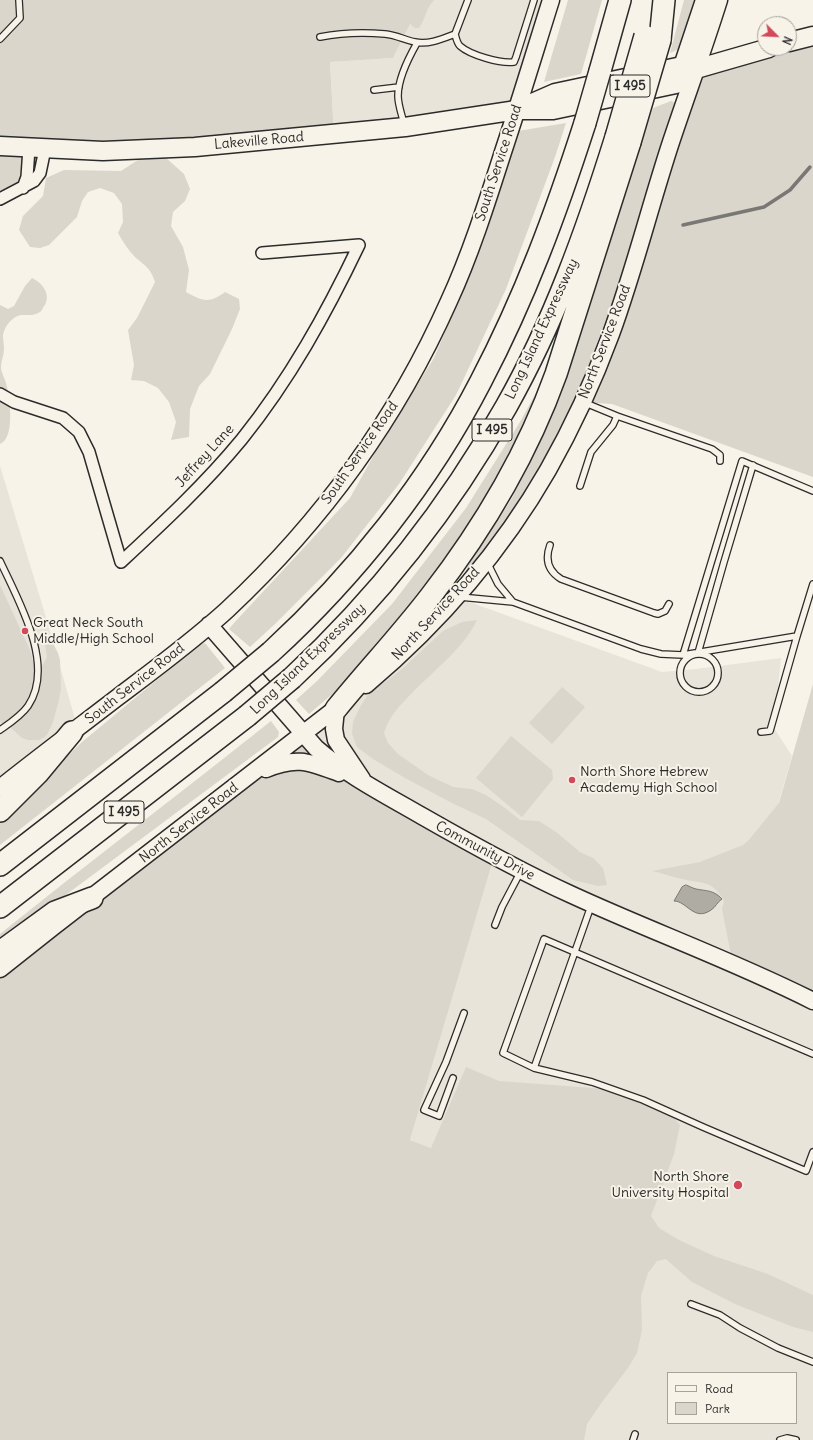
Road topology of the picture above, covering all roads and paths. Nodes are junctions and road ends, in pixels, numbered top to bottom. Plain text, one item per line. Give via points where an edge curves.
1 (19, 0) edge
2 (468, 0) edge
3 (534, 0) edge
4 (551, 0) edge
5 (620, 0) edge
6 (655, 0) edge
7 (664, 0) edge
8 (704, 0) edge
9 (719, 0) edge
10 (455, 34) junction
11 (813, 36) edge
12 (320, 37) dead end
13 (652, 38) junction
14 (0, 39) edge
15 (797, 40) edge
16 (417, 42) junction
17 (757, 51) edge
18 (689, 68) junction
19 (399, 87) junction
20 (374, 90) dead end
21 (517, 110) junction
22 (405, 127) junction
23 (623, 139) junction
24 (0, 146) edge
25 (37, 149) junction
26 (23, 188) junction
27 (0, 199) edge
28 (262, 253) dead end
29 (0, 394) edge
30 (583, 402) junction
31 (617, 416) junction
32 (720, 461) dead end
33 (754, 466) junction
34 (580, 486) dead end
35 (813, 491) edge
36 (550, 546) dead end
37 (0, 560) edge
38 (486, 560) junction
39 (813, 584) edge
40 (456, 597) junction
41 (513, 602) junction
42 (669, 604) dead end
43 (209, 626) junction
44 (797, 636) junction
45 (698, 653) junction
46 (682, 655) junction
47 (336, 709) junction
48 (0, 730) edge
49 (72, 732) junction
50 (761, 732) dead end
51 (303, 735) junction
52 (249, 776) junction
53 (365, 783) junction
54 (0, 788) edge
55 (0, 811) edge
56 (0, 865) edge
57 (521, 871) junction
58 (92, 898) junction
59 (591, 904) junction
60 (0, 907) edge
61 (495, 925) dead end
62 (0, 952) edge
63 (575, 953) junction
64 (0, 969) edge
65 (813, 1001) edge
66 (464, 1013) dead end
67 (813, 1054) edge
68 (534, 1068) junction
69 (454, 1078) dead end
70 (813, 1152) edge
71 (691, 1304) dead end
72 (813, 1362) edge
73 (635, 1434) dead end
74 (633, 1440) edge
75 (780, 1440) edge
76 (796, 1440) edge

1 - 14 lane via 20,18
2 - 10 lane
3 - 10 lane via 514,62 500,62 473,53 459,45
4 - 21 main road, South Service Road
5 - 56 highway, I 495, bridge via 585,123 533,270 500,345 460,418 392,520 338,584 271,652 179,728
6 - 13 highway
7 - 13 highway
8 - 18 main road
9 - 18 main road
10 - 16 lane via 432,42
11 - 15 main road
12 - 16 lane via 384,34
13 - 23 highway, bridge
16 - 19 lane
17 - 18 main road, Lakeville Road
18 - 21 main road, Lakeville Road via 555,93
18 - 21 main road, Lakeville Road via 676,84 553,110
18 - 30 main road, North Service Road via 671,142 617,316
19 - 20 lane
19 - 22 lane via 398,97
21 - 22 main road, Lakeville Road
21 - 43 main road, South Service Road via 466,260 441,319 402,392 357,462 309,524 263,574
22 - 25 main road, Lakeville Road via 174,149
23 - 47 highway via 558,369 524,448 490,509 441,582
23 - 60 highway, Long Island Expressway / I 495, bridge via 557,301 523,375 485,442 440,511 390,575 335,636 292,678 247,716
24 - 25 main road, Lakeville Road
25 - 26 street
25 - 26 street via 40,174 34,182
26 - 27 street
28 - 29 street, Jeffrey Lane via 359,245 315,331 257,419 194,492 120,562 89,452 79,432 58,416 14,402
30 - 31 lane
30 - 38 main road, North Service Road via 548,470 522,512
31 - 32 lane via 712,449 720,455
31 - 34 lane via 591,452
33 - 35 lane
33 - 45 lane
33 - 46 lane via 742,461
36 - 42 lane via 548,565 561,579 658,614 665,611
37 - 48 lane via 31,634 38,674 28,705 20,715
38 - 40 main road, North Service Road
38 - 41 lane via 498,584
39 - 44 lane
40 - 41 lane
40 - 47 main road, North Service Road via 395,660
41 - 46 lane via 641,649 661,654
43 - 49 main road, South Service Road
43 - 51 main road, Community Drive
44 - 45 lane
44 - 50 lane via 770,731
45 - 45 lane via 686,657 679,674 684,686 695,692 702,692 714,685 718,673 714,660 710,656
45 - 46 lane
47 - 51 main road, North Service Road
47 - 53 main road via 336,740
49 - 54 main road, South Service Road
49 - 55 highway via 38,773
51 - 52 main road, North Service Road
51 - 53 main road, Community Drive via 334,763
52 - 53 main road via 280,763 298,761 313,763
52 - 58 main road, North Service Road
53 - 57 main road, Community Drive
57 - 59 main road, Community Drive
57 - 61 lane
58 - 62 highway via 55,912
58 - 64 main road, North Service Road
59 - 63 lane
59 - 65 main road, Community Drive
63 - 67 lane
63 - 68 lane
63 - 68 lane via 544,939 503,1053
66 - 69 lane via 446,1062 424,1110 439,1116
68 - 70 lane via 592,1082 643,1100 806,1171
71 - 72 lane via 720,1315 778,1348
73 - 74 lane
75 - 76 lane

